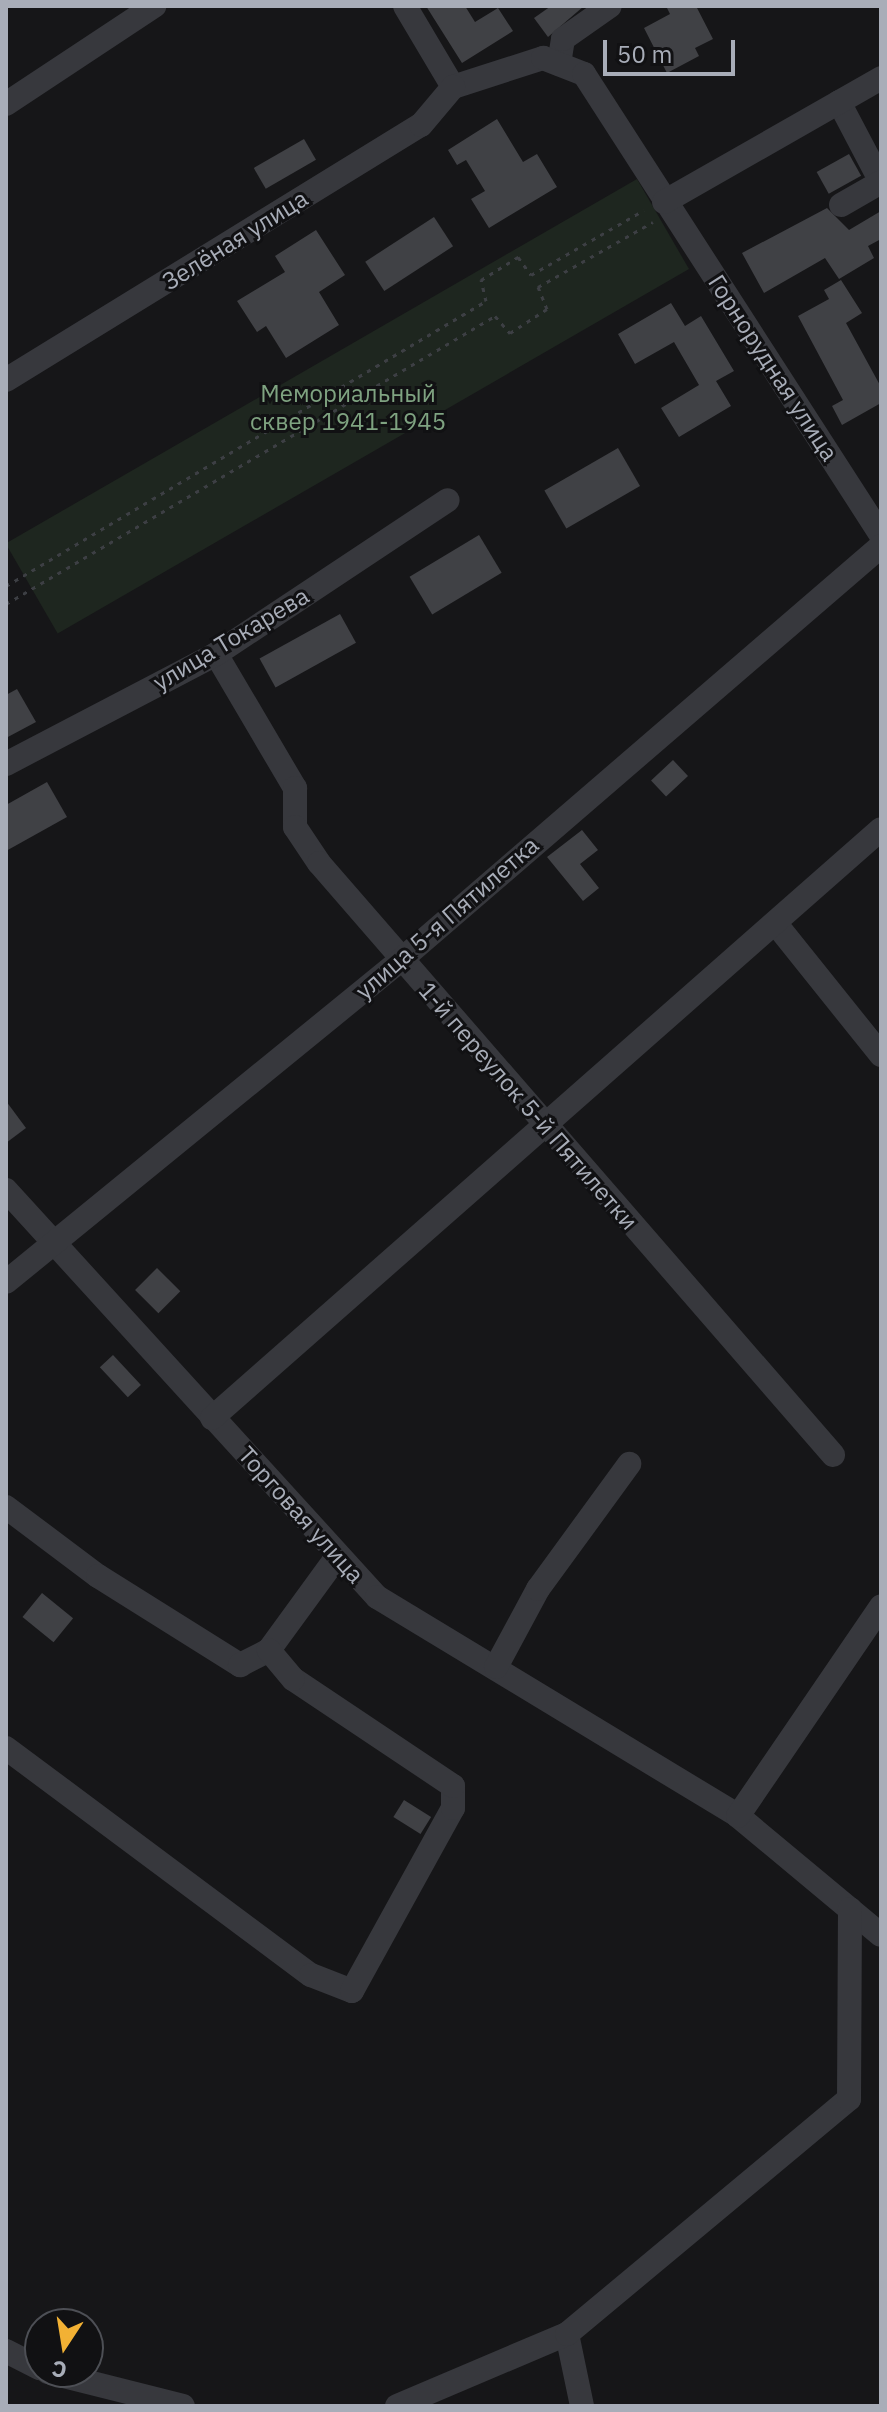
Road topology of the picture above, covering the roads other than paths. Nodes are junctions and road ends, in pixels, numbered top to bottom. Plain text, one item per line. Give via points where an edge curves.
1 (154, 6) edge
2 (405, 6) edge
3 (610, 6) edge
4 (559, 64) junction
5 (881, 78) edge
6 (453, 87) junction
7 (839, 102) junction
8 (6, 104) edge
9 (881, 182) edge
10 (664, 202) junction
11 (841, 205) dead end
12 (6, 380) edge
13 (448, 500) dead end
14 (881, 535) edge
15 (881, 546) edge
16 (216, 654) junction
17 (6, 764) edge
18 (881, 829) edge
19 (776, 924) junction
20 (402, 959) junction
21 (881, 1055) edge
22 (546, 1123) junction
23 (6, 1190) edge
24 (53, 1249) junction
25 (6, 1282) edge
26 (212, 1418) junction
27 (833, 1455) dead end
28 (629, 1464) dead end
29 (6, 1507) edge
30 (336, 1558) junction
31 (881, 1606) edge
32 (269, 1650) junction
33 (496, 1667) junction
34 (6, 1748) edge
35 (738, 1816) junction
36 (850, 1909) junction
37 (881, 1935) edge
38 (567, 2334) junction
39 (6, 2351) edge
40 (24, 2360) edge
41 (104, 2386) edge
42 (183, 2406) edge
43 (397, 2406) edge
44 (582, 2406) edge

1 - 8 street
2 - 6 street
3 - 4 street via 563,39
4 - 6 street via 543,58
4 - 10 street, Горнорудная улица via 584,74
5 - 7 street
6 - 12 street, Зелёная улица via 421,125
7 - 9 street
7 - 10 street
9 - 11 street
10 - 14 street, Горнорудная улица
13 - 16 street, улица Токарева
15 - 20 street, улица 5-я Пятилетка
16 - 17 street, улица Токарева
16 - 20 street, 1-й переулок 5-й Пятилетки via 295,788 295,827
18 - 19 street
19 - 21 street
19 - 22 street
20 - 22 street, 1-й переулок 5-й Пятилетки
20 - 24 street, улица 5-я Пятилетка
22 - 26 street
22 - 27 street, 1-й переулок 5-й Пятилетки
23 - 24 street, Торговая улица
24 - 25 street, улица 5-я Пятилетка
24 - 26 street, Торговая улица
26 - 30 street, Торговая улица
28 - 33 street via 538,1589
29 - 32 street via 98,1576 240,1665
30 - 32 street
30 - 33 street, Торговая улица via 377,1597
31 - 35 street
32 - 34 street via 293,1679 453,1786 453,1808 352,1991 311,1975
33 - 35 street, Торговая улица
35 - 36 street, Торговая улица
36 - 37 street, Торговая улица
36 - 38 street via 849,2099
38 - 43 street
38 - 44 street
39 - 40 street
41 - 42 street

